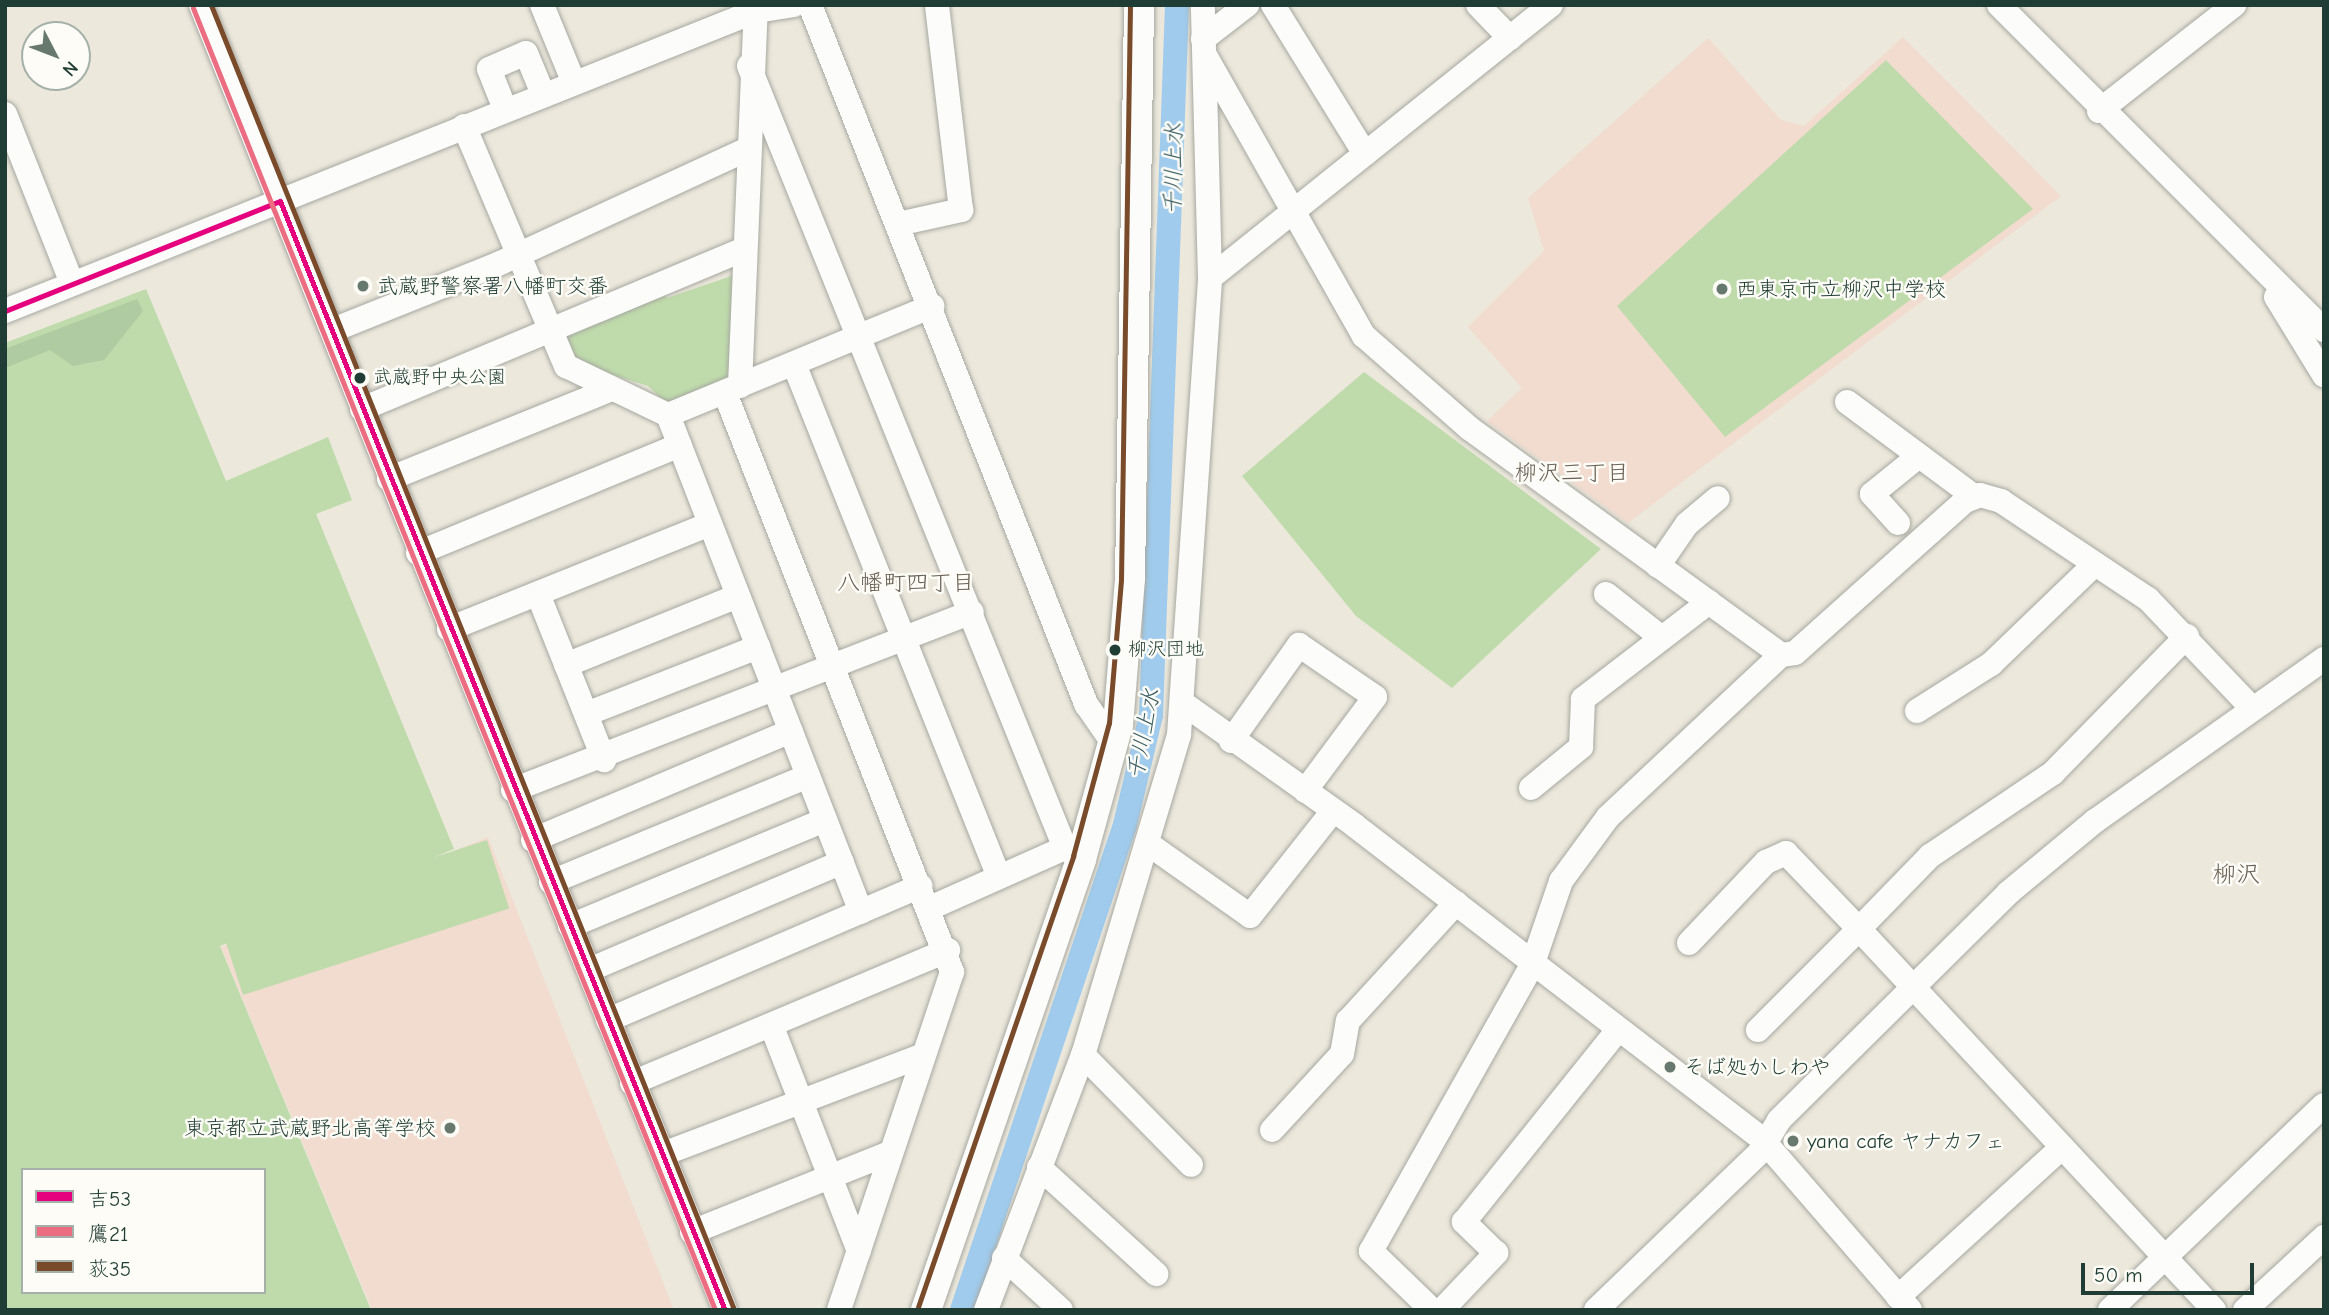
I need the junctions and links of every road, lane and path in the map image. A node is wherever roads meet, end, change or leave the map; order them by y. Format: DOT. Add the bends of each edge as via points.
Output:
graph roads {
  1 [pos="201,5"];
  2 [pos="542,5"];
  3 [pos="794,5"];
  4 [pos="810,5"];
  5 [pos="937,5"];
  6 [pos="1139,5"];
  7 [pos="1203,5"];
  8 [pos="1247,5"];
  9 [pos="1273,5"];
  10 [pos="1478,5"];
  11 [pos="1551,5"];
  12 [pos="1999,5"];
  13 [pos="2234,5"];
  14 [pos="756,8"];
  15 [pos="1510,38"];
  16 [pos="1203,46"];
  17 [pos="749,66"];
  18 [pos="574,83"];
  19 [pos="543,94"];
  20 [pos="505,110"];
  21 [pos="2099,111"];
  22 [pos="5,114"];
  23 [pos="464,126"];
  24 [pos="746,150"];
  25 [pos="1365,155"];
  26 [pos="280,201"];
  27 [pos="1292,213"];
  28 [pos="898,224"];
  29 [pos="743,250"];
  30 [pos="516,252"];
  31 [pos="2257,267"];
  32 [pos="1210,278"];
  33 [pos="72,283"];
  34 [pos="932,306"];
  35 [pos="5,311"];
  36 [pos="550,329"];
  37 [pos="333,330"];
  38 [pos="2324,330"];
  39 [pos="862,336"];
  40 [pos="794,364"];
  41 [pos="2324,375"];
  42 [pos="609,390"];
  43 [pos="733,390"];
  44 [pos="1847,402"];
  45 [pos="362,409"];
  46 [pos="668,415"];
  47 [pos="680,445"];
  48 [pos="1919,456"];
  49 [pos="389,479"];
  50 [pos="1975,497"];
  51 [pos="1718,498"];
  52 [pos="1898,523"];
  53 [pos="710,524"];
  54 [pos="418,553"];
  55 [pos="2095,564"];
  56 [pos="1658,566"];
  57 [pos="538,594"];
  58 [pos="1606,594"];
  59 [pos="738,596"];
  60 [pos="1709,602"];
  61 [pos="972,612"];
  62 [pos="449,629"];
  63 [pos="2187,636"];
  64 [pos="1662,638"];
  65 [pos="904,640"];
  66 [pos="758,648"];
  67 [pos="1782,655"];
  68 [pos="2324,659"];
  69 [pos="566,665"];
  70 [pos="834,668"];
  71 [pos="775,691"];
  72 [pos="1184,704"];
  73 [pos="2251,707"];
  74 [pos="1917,711"];
  75 [pos="586,714"];
  76 [pos="790,731"];
  77 [pos="1231,741"];
  78 [pos="1114,743"];
  79 [pos="604,760"];
  80 [pos="808,776"];
  81 [pos="1531,788"];
  82 [pos="513,790"];
  83 [pos="1305,790"];
  84 [pos="1333,811"];
  85 [pos="825,820"];
  86 [pos="533,840"];
  87 [pos="1147,843"];
  88 [pos="1073,853"];
  89 [pos="842,862"];
  90 [pos="999,877"];
  91 [pos="551,882"];
  92 [pos="925,897"];
  93 [pos="1455,903"];
  94 [pos="861,912"];
  95 [pos="570,926"];
  96 [pos="1859,929"];
  97 [pos="1689,943"];
  98 [pos="948,950"];
  99 [pos="1533,963"];
  100 [pos="589,970"];
  101 [pos="1915,988"];
  102 [pos="608,1020"];
  103 [pos="772,1027"];
  104 [pos="1618,1030"];
  105 [pos="1758,1030"];
  106 [pos="1083,1055"];
  107 [pos="921,1056"];
  108 [pos="632,1083"];
  109 [pos="802,1103"];
  110 [pos="2324,1105"];
  111 [pos="1272,1130"];
  112 [pos="1762,1139"];
  113 [pos="2062,1147"];
  114 [pos="890,1153"];
  115 [pos="663,1154"];
  116 [pos="1191,1165"];
  117 [pos="1039,1167"];
  118 [pos="831,1178"];
  119 [pos="692,1232"];
  120 [pos="2324,1237"];
  121 [pos="859,1251"];
  122 [pos="1004,1258"];
  123 [pos="2165,1258"];
  124 [pos="1156,1274"];
  125 [pos="1904,1304"];
  126 [pos="725,1310"];
  127 [pos="839,1310"];
  128 [pos="926,1310"];
  129 [pos="986,1310"];
  130 [pos="1061,1310"];
  131 [pos="1432,1310"];
  132 [pos="1442,1310"];
  133 [pos="1596,1310"];
  134 [pos="2110,1310"];
  135 [pos="2214,1310"];
  136 [pos="2245,1310"];
  1 -- 26 [label="street"];
  2 -- 18 [label="street"];
  3 -- 14 [label="street"];
  4 -- 28 [label="street"];
  5 -- 28 [label="street" via="961,210"];
  6 -- 78 [label="main road" via="1130,579"];
  7 -- 16 [label="street"];
  8 -- 16 [label="street"];
  9 -- 25 [label="street"];
  10 -- 15 [label="street"];
  11 -- 15 [label="street"];
  12 -- 21 [label="street"];
  13 -- 21 [label="street"];
  14 -- 17 [label="street"];
  14 -- 18 [label="street"];
  15 -- 25 [label="street"];
  16 -- 27 [label="street"];
  16 -- 32 [label="street"];
  17 -- 24 [label="street"];
  17 -- 39 [label="street"];
  18 -- 19 [label="street"];
  19 -- 20 [label="street"];
  19 -- 20 [label="street" via="526,53 489,69"];
  20 -- 23 [label="street"];
  21 -- 31 [label="street"];
  22 -- 33 [label="street"];
  23 -- 26 [label="street"];
  23 -- 30 [label="street"];
  24 -- 29 [label="street"];
  24 -- 30 [label="street"];
  25 -- 27 [label="street"];
  26 -- 33 [label="street"];
  26 -- 37 [label="street"];
  27 -- 32 [label="street"];
  27 -- 56 [label="street" via="1364,336 1399,371"];
  28 -- 34 [label="street"];
  29 -- 36 [label="street"];
  29 -- 43 [label="street"];
  30 -- 36 [label="street"];
  30 -- 37 [label="street"];
  31 -- 38 [label="street"];
  31 -- 41 [label="street"];
  32 -- 72 [label="street" via="1191,510"];
  33 -- 35 [label="street"];
  34 -- 39 [label="street"];
  34 -- 78 [label="street" via="1086,704"];
  36 -- 42 [label="street" via="566,366"];
  36 -- 45 [label="street"];
  37 -- 45 [label="street"];
  39 -- 40 [label="street"];
  39 -- 61 [label="street"];
  40 -- 43 [label="street"];
  40 -- 65 [label="street"];
  42 -- 46 [label="street"];
  42 -- 49 [label="street"];
  43 -- 46 [label="street"];
  43 -- 70 [label="street"];
  44 -- 48 [label="street"];
  45 -- 49 [label="street"];
  46 -- 47 [label="street"];
  47 -- 53 [label="street"];
  47 -- 54 [label="street"];
  48 -- 50 [label="street"];
  48 -- 52 [label="street" via="1872,494"];
  49 -- 54 [label="street"];
  50 -- 55 [label="street" via="2001,501"];
  50 -- 67 [label="street" via="1795,653"];
  51 -- 56 [label="street" via="1687,524"];
  53 -- 57 [label="street"];
  53 -- 59 [label="street"];
  54 -- 62 [label="street"];
  55 -- 63 [label="street"];
  55 -- 74 [label="street" via="1991,664"];
  56 -- 60 [label="street"];
  57 -- 62 [label="street"];
  57 -- 69 [label="street"];
  58 -- 64 [label="street"];
  59 -- 66 [label="street"];
  59 -- 69 [label="street"];
  60 -- 64 [label="street"];
  60 -- 67 [label="street"];
  61 -- 65 [label="street"];
  61 -- 88 [label="street"];
  62 -- 82 [label="street"];
  63 -- 73 [label="street"];
  63 -- 96 [label="street" via="2053,773 1930,856"];
  64 -- 81 [label="street" via="1583,699 1581,747"];
  65 -- 70 [label="street"];
  65 -- 90 [label="street"];
  66 -- 71 [label="street"];
  66 -- 75 [label="street"];
  67 -- 99 [label="street" via="1608,817 1562,881"];
  68 -- 73 [label="street"];
  69 -- 75 [label="street"];
  70 -- 71 [label="street"];
  70 -- 92 [label="street"];
  71 -- 76 [label="street"];
  71 -- 79 [label="street"];
  72 -- 77 [label="street"];
  72 -- 87 [label="street"];
  73 -- 101 [label="street" via="2047,859"];
  75 -- 79 [label="street"];
  76 -- 80 [label="street"];
  76 -- 86 [label="street"];
  77 -- 83 [label="street"];
  77 -- 83 [label="street" via="1299,645 1375,697"];
  78 -- 88 [label="main road"];
  79 -- 82 [label="street"];
  80 -- 85 [label="street"];
  80 -- 91 [label="street"];
  82 -- 86 [label="street"];
  83 -- 84 [label="street"];
  84 -- 87 [label="street" via="1250,916"];
  84 -- 93 [label="street"];
  85 -- 89 [label="street"];
  85 -- 95 [label="street"];
  86 -- 91 [label="street"];
  87 -- 106 [label="street"];
  88 -- 90 [label="street"];
  88 -- 128 [label="main road"];
  89 -- 94 [label="street"];
  89 -- 100 [label="street"];
  90 -- 92 [label="street"];
  91 -- 95 [label="street"];
  92 -- 94 [label="street"];
  92 -- 98 [label="street"];
  93 -- 99 [label="street"];
  93 -- 111 [label="street" via="1348,1021 1342,1054"];
  94 -- 102 [label="street"];
  95 -- 100 [label="street"];
  96 -- 97 [label="street" via="1786,853 1766,862"];
  96 -- 101 [label="street"];
  96 -- 105 [label="street"];
  98 -- 103 [label="street"];
  98 -- 107 [label="street" via="952,972"];
  99 -- 104 [label="street"];
  99 -- 131 [label="street" via="1371,1251"];
  100 -- 102 [label="street"];
  101 -- 112 [label="street"];
  101 -- 113 [label="street"];
  102 -- 108 [label="street"];
  103 -- 108 [label="street"];
  103 -- 109 [label="street"];
  104 -- 112 [label="street"];
  104 -- 132 [label="street" via="1464,1222 1496,1253"];
  106 -- 116 [label="street"];
  106 -- 117 [label="street"];
  107 -- 109 [label="street"];
  107 -- 114 [label="street"];
  108 -- 115 [label="street"];
  109 -- 115 [label="street"];
  109 -- 118 [label="street"];
  110 -- 123 [label="street"];
  112 -- 125 [label="street"];
  112 -- 133 [label="street" via="1760,1152"];
  113 -- 123 [label="street"];
  113 -- 125 [label="street"];
  114 -- 118 [label="street"];
  114 -- 121 [label="street"];
  115 -- 119 [label="street"];
  117 -- 122 [label="street"];
  117 -- 124 [label="street"];
  118 -- 119 [label="street"];
  118 -- 121 [label="street"];
  119 -- 126 [label="street"];
  120 -- 136 [label="street"];
  121 -- 127 [label="street"];
  122 -- 129 [label="street"];
  122 -- 130 [label="street"];
  123 -- 134 [label="street"];
  123 -- 135 [label="street"];
}
